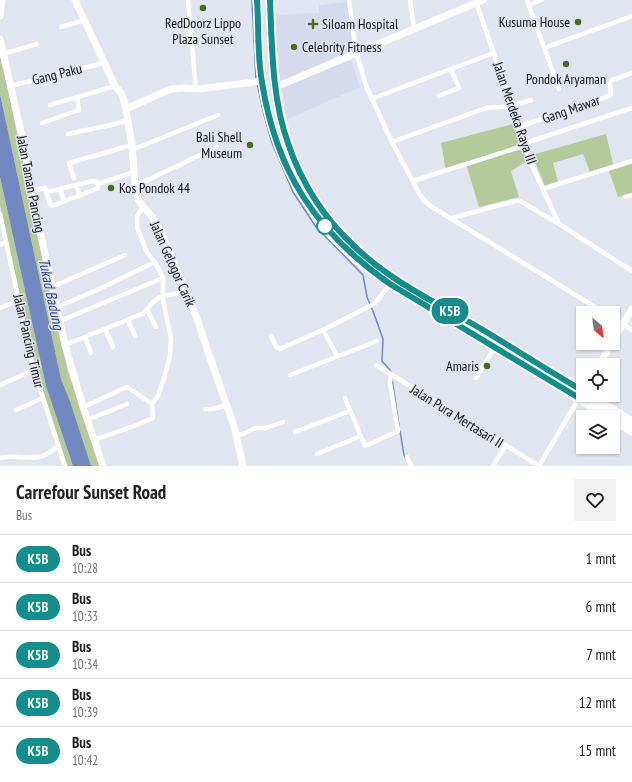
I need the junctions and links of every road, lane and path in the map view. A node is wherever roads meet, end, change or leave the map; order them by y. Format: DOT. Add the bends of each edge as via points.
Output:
graph roads {
  1 [pos="2,0"];
  2 [pos="75,0"];
  3 [pos="188,0"];
  4 [pos="257,0"];
  5 [pos="270,0"];
  6 [pos="349,0"];
  7 [pos="410,0"];
  8 [pos="542,0"];
  9 [pos="478,1"];
  10 [pos="528,2"];
  11 [pos="0,16"];
  12 [pos="632,16"];
  13 [pos="84,20"];
  14 [pos="61,28"];
  15 [pos="414,28"];
  16 [pos="0,39"];
  17 [pos="37,44"];
  18 [pos="544,48"];
  19 [pos="356,52"];
  20 [pos="494,53"];
  21 [pos="3,54"];
  22 [pos="104,63"];
  23 [pos="451,69"];
  24 [pos="632,73"];
  25 [pos="262,81"];
  26 [pos="10,86"];
  27 [pos="115,86"];
  28 [pos="276,87"];
  29 [pos="196,89"];
  30 [pos="559,90"];
  31 [pos="439,96"];
  32 [pos="77,97"];
  33 [pos="372,99"];
  34 [pos="531,100"];
  35 [pos="50,105"];
  36 [pos="512,106"];
  37 [pos="632,108"];
  38 [pos="126,109"];
  39 [pos="218,115"];
  40 [pos="128,120"];
  41 [pos="42,123"];
  42 [pos="518,127"];
  43 [pos="68,134"];
  44 [pos="392,142"];
  45 [pos="523,145"];
  46 [pos="217,147"];
  47 [pos="132,148"];
  48 [pos="632,160"];
  49 [pos="134,172"];
  50 [pos="74,178"];
  51 [pos="413,181"];
  52 [pos="98,184"];
  53 [pos="76,185"];
  54 [pos="135,186"];
  55 [pos="60,189"];
  56 [pos="544,189"];
  57 [pos="34,190"];
  58 [pos="47,192"];
  59 [pos="632,195"];
  60 [pos="80,196"];
  61 [pos="625,197"];
  62 [pos="64,201"];
  63 [pos="143,206"];
  64 [pos="0,214"];
  65 [pos="452,218"];
  66 [pos="560,224"];
  67 [pos="6,242"];
  68 [pos="0,245"];
  69 [pos="124,255"];
  70 [pos="155,262"];
  71 [pos="632,271"];
  72 [pos="163,278"];
  73 [pos="390,284"];
  74 [pos="52,287"];
  75 [pos="186,292"];
  76 [pos="163,297"];
  77 [pos="19,300"];
  78 [pos="594,306"];
  79 [pos="57,307"];
  80 [pos="0,308"];
  81 [pos="632,309"];
  82 [pos="147,310"];
  83 [pos="128,320"];
  84 [pos="60,321"];
  85 [pos="620,322"];
  86 [pos="623,324"];
  87 [pos="156,327"];
  88 [pos="105,328"];
  89 [pos="620,329"];
  90 [pos="323,330"];
  91 [pos="632,330"];
  92 [pos="135,336"];
  93 [pos="271,336"];
  94 [pos="85,337"];
  95 [pos="377,341"];
  96 [pos="65,345"];
  97 [pos="113,347"];
  98 [pos="495,347"];
  99 [pos="91,353"];
  100 [pos="337,356"];
  101 [pos="376,365"];
  102 [pos="34,370"];
  103 [pos="290,375"];
  104 [pos="391,375"];
  105 [pos="476,378"];
  106 [pos="0,385"];
  107 [pos="576,392"];
  108 [pos="576,392"];
  109 [pos="43,398"];
  110 [pos="345,398"];
  111 [pos="577,402"];
  112 [pos="590,402"];
  113 [pos="600,402"];
  114 [pos="127,404"];
  115 [pos="152,404"];
  116 [pos="227,405"];
  117 [pos="83,407"];
  118 [pos="205,409"];
  119 [pos="16,410"];
  120 [pos="350,410"];
  121 [pos="600,410"];
  122 [pos="87,420"];
  123 [pos="283,422"];
  124 [pos="632,422"];
  125 [pos="620,423"];
  126 [pos="632,431"];
  127 [pos="295,432"];
  128 [pos="236,435"];
  129 [pos="361,436"];
  130 [pos="94,440"];
  131 [pos="506,445"];
  132 [pos="58,446"];
  133 [pos="317,454"];
  134 [pos="407,457"];
  135 [pos="0,458"];
  136 [pos="65,466"];
  137 [pos="103,466"];
  138 [pos="243,466"];
  139 [pos="411,466"];
  140 [pos="493,466"];
  141 [pos="539,466"];
  1 -- 11 [label="street"];
  2 -- 13 [label="street, Jalan Gelogor Carik"];
  3 -- 29 [label="street"];
  4 -- 25 [label="highway"];
  5 -- 28 [label="highway"];
  6 -- 19 [label="street"];
  7 -- 15 [label="street"];
  8 -- 10 [label="street"];
  9 -- 15 [label="street"];
  9 -- 20 [label="street, Jalan Merdeka Raya III"];
  10 -- 18 [label="street"];
  12 -- 18 [label="street"];
  13 -- 14 [label="street"];
  13 -- 22 [label="street, Jalan Gelogor Carik"];
  15 -- 19 [label="street"];
  16 -- 21 [label="street, Jalan Taman Pancing"];
  17 -- 21 [label="street"];
  18 -- 30 [label="street"];
  19 -- 28 [label="street"];
  19 -- 33 [label="street"];
  20 -- 23 [label="street"];
  20 -- 36 [label="street, Jalan Merdeka Raya III"];
  21 -- 26 [label="street, Jalan Taman Pancing"];
  22 -- 26 [label="street, Gang Paku"];
  22 -- 27 [label="street, Jalan Gelogor Carik"];
  23 -- 31 [label="street" via="459,88"];
  23 -- 33 [label="street"];
  24 -- 42 [label="street, Gang Mawar" via="612,80 609,96"];
  25 -- 29 [label="street"];
  25 -- 73 [label="highway" via="274,135 300,191 339,242"];
  26 -- 74 [label="street, Jalan Taman Pancing"];
  27 -- 32 [label="street"];
  27 -- 38 [label="street, Jalan Gelogor Carik" via="122,93"];
  28 -- 107 [label="highway" via="287,142 297,168 324,212 354,246 401,282 484,330"];
  29 -- 38 [label="street" via="171,88"];
  32 -- 35 [label="street"];
  32 -- 41 [label="street" via="79,110"];
  33 -- 44 [label="street"];
  34 -- 36 [label="street"];
  36 -- 42 [label="street, Jalan Merdeka Raya III"];
  36 -- 44 [label="street" via="486,108"];
  37 -- 45 [label="street"];
  38 -- 40 [label="street, Jalan Gelogor Carik"];
  39 -- 47 [label="street"];
  40 -- 43 [label="street"];
  40 -- 47 [label="street, Jalan Gelogor Carik"];
  42 -- 45 [label="street, Jalan Merdeka Raya III"];
  44 -- 51 [label="street"];
  45 -- 51 [label="street"];
  45 -- 56 [label="street, Jalan Merdeka Raya III"];
  46 -- 54 [label="street"];
  47 -- 49 [label="street, Jalan Gelogor Carik"];
  47 -- 50 [label="street" via="69,163"];
  48 -- 56 [label="street"];
  49 -- 52 [label="street"];
  49 -- 54 [label="street, Jalan Gelogor Carik"];
  51 -- 65 [label="street" via="426,202"];
  52 -- 53 [label="street" via="95,180"];
  52 -- 60 [label="street" via="98,189"];
  53 -- 55 [label="street"];
  53 -- 60 [label="street"];
  54 -- 63 [label="street, Jalan Gelogor Carik" via="138,199"];
  55 -- 58 [label="street"];
  55 -- 62 [label="street"];
  56 -- 66 [label="street, Jalan Merdeka Raya III"];
  57 -- 58 [label="street" via="44,188"];
  58 -- 62 [label="street" via="51,205"];
  59 -- 61 [label="street"];
  60 -- 62 [label="street"];
  63 -- 70 [label="street" via="138,216 137,227 147,254"];
  63 -- 75 [label="street, Jalan Gelogor Carik" via="159,228"];
  64 -- 67 [label="street, Jalan Pancing Timur"];
  65 -- 66 [label="street" via="517,200"];
  65 -- 78 [label="street"];
  66 -- 71 [label="street"];
  67 -- 68 [label="street"];
  67 -- 77 [label="street, Jalan Pancing Timur"];
  69 -- 74 [label="street"];
  70 -- 72 [label="street"];
  70 -- 79 [label="street"];
  72 -- 76 [label="street"];
  72 -- 84 [label="street"];
  73 -- 90 [label="street" via="375,303"];
  73 -- 98 [label="highway"];
  74 -- 79 [label="street, Jalan Taman Pancing"];
  75 -- 76 [label="street"];
  75 -- 116 [label="street, Jalan Gelogor Carik"];
  76 -- 82 [label="street" via="153,302"];
  76 -- 115 [label="street" via="171,338 170,355 162,387"];
  77 -- 80 [label="street"];
  77 -- 102 [label="street, Jalan Pancing Timur"];
  79 -- 84 [label="street, Jalan Taman Pancing"];
  81 -- 86 [label="street"];
  82 -- 83 [label="street"];
  82 -- 87 [label="street"];
  83 -- 88 [label="street"];
  83 -- 92 [label="street"];
  84 -- 96 [label="street, Jalan Taman Pancing"];
  85 -- 86 [label="street"];
  86 -- 89 [label="street"];
  86 -- 91 [label="street"];
  88 -- 94 [label="street"];
  88 -- 97 [label="street"];
  90 -- 93 [label="street" via="280,349 276,347"];
  90 -- 100 [label="street"];
  94 -- 96 [label="street"];
  94 -- 99 [label="street"];
  95 -- 100 [label="street"];
  96 -- 117 [label="street, Jalan Taman Pancing"];
  98 -- 105 [label="street"];
  98 -- 108 [label="highway"];
  100 -- 103 [label="street"];
  101 -- 104 [label="street, Jalan Pura Mertasari II"];
  102 -- 106 [label="street"];
  102 -- 109 [label="street, Jalan Pancing Timur"];
  104 -- 129 [label="street" via="398,431 365,446"];
  104 -- 131 [label="street, Jalan Pura Mertasari II"];
  109 -- 119 [label="street"];
  109 -- 132 [label="street, Jalan Pancing Timur"];
  110 -- 120 [label="street"];
  111 -- 141 [label="street"];
  112 -- 121 [label="highway"];
  113 -- 124 [label="highway"];
  114 -- 122 [label="street"];
  115 -- 117 [label="street" via="127,387"];
  115 -- 130 [label="street" via="153,418"];
  116 -- 118 [label="street"];
  116 -- 128 [label="street, Jalan Gelogor Carik"];
  117 -- 122 [label="street, Jalan Taman Pancing"];
  120 -- 127 [label="street"];
  120 -- 129 [label="street"];
  122 -- 130 [label="street, Jalan Taman Pancing"];
  123 -- 128 [label="street"];
  125 -- 126 [label="highway"];
  128 -- 138 [label="street, Jalan Gelogor Carik"];
  129 -- 133 [label="street"];
  130 -- 137 [label="street, Jalan Taman Pancing"];
  131 -- 140 [label="street"];
  131 -- 141 [label="street, Jalan Pura Mertasari II"];
  132 -- 135 [label="street" via="46,455 34,459 16,456"];
  132 -- 136 [label="street, Jalan Pancing Timur"];
  134 -- 139 [label="street"];
}
